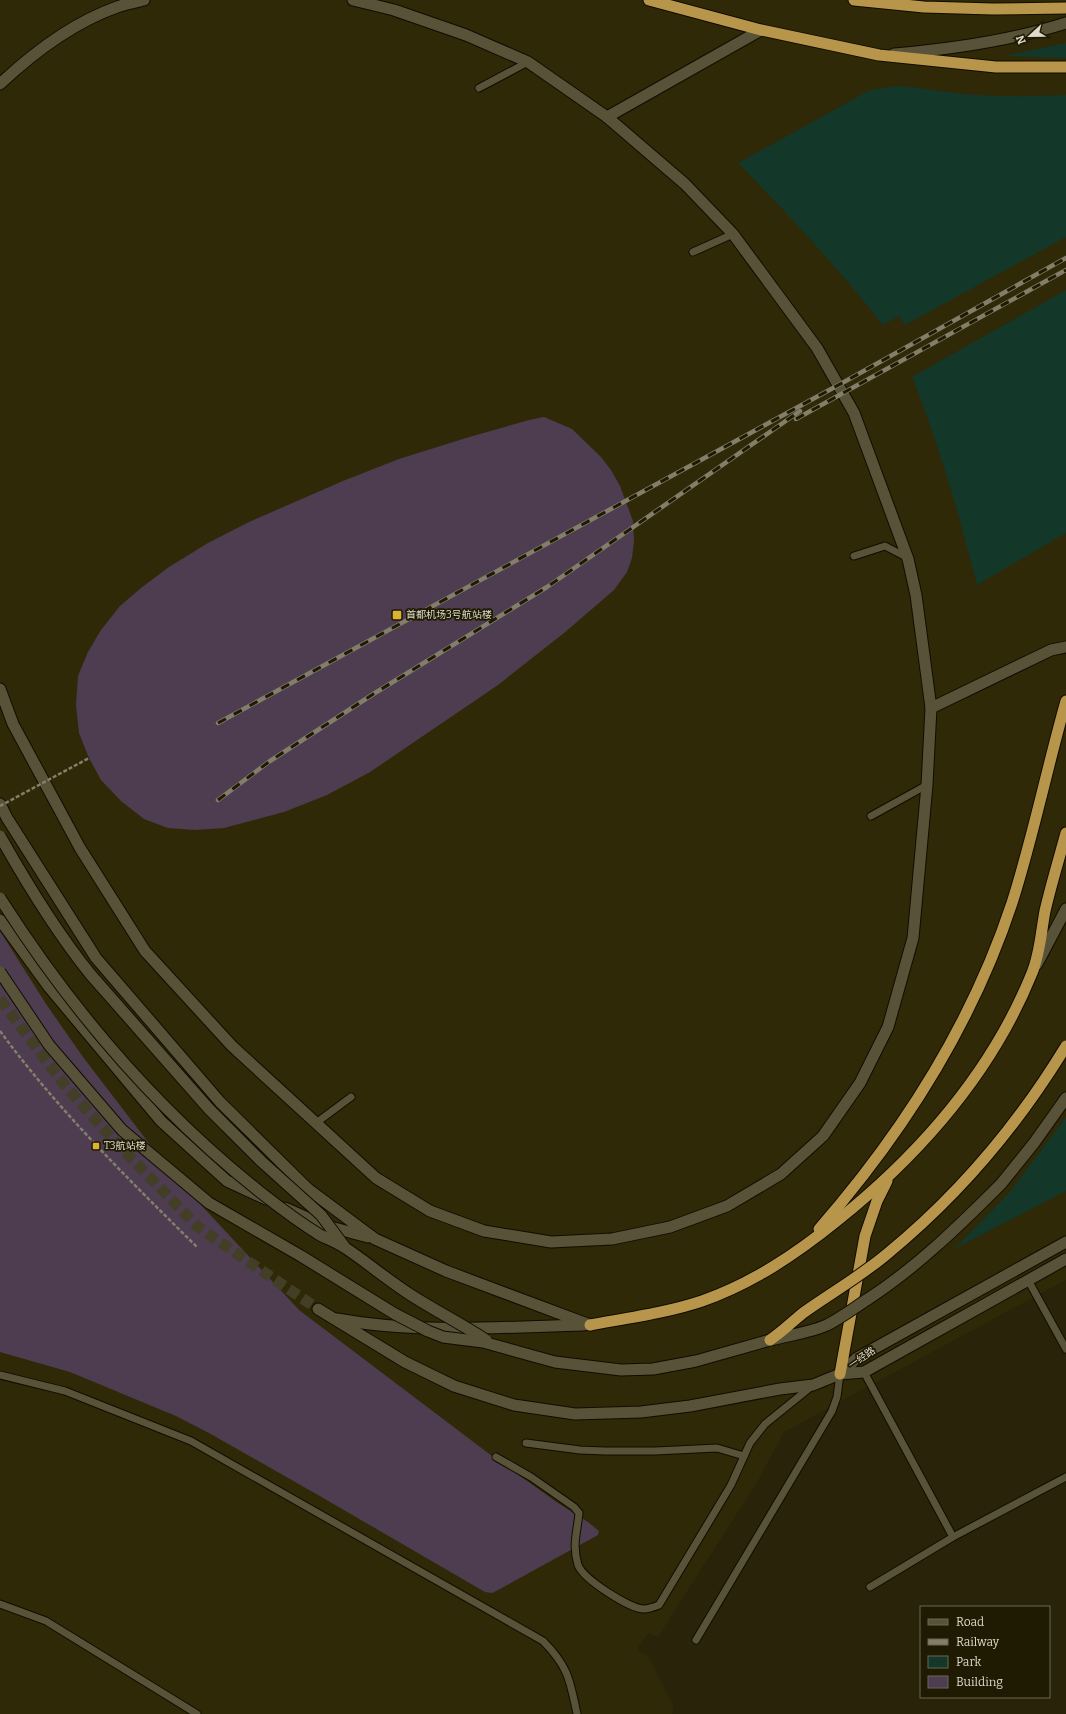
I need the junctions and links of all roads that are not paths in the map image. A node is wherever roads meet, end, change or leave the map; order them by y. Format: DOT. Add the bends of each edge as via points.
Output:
graph roads {
  1 [pos="144,0"];
  2 [pos="353,0"];
  3 [pos="649,0"];
  4 [pos="854,0"];
  5 [pos="1066,8"];
  6 [pos="1066,23"];
  7 [pos="761,30"];
  8 [pos="879,55"];
  9 [pos="528,62"];
  10 [pos="1066,67"];
  11 [pos="0,84"];
  12 [pos="479,88"];
  13 [pos="607,117"];
  14 [pos="733,234"];
  15 [pos="692,252"];
  16 [pos="854,556"];
  17 [pos="908,559"];
  18 [pos="1066,647"];
  19 [pos="0,689"];
  20 [pos="1066,701"];
  21 [pos="930,708"];
  22 [pos="927,785"];
  23 [pos="0,805"];
  24 [pos="871,816"];
  25 [pos="1066,833"];
  26 [pos="0,836"];
  27 [pos="0,898"];
  28 [pos="1066,909"];
  29 [pos="0,920"];
  30 [pos="0,972"];
  31 [pos="1033,972"];
  32 [pos="1066,1046"];
  33 [pos="351,1097"];
  34 [pos="1066,1098"];
  35 [pos="316,1123"];
  36 [pos="894,1170"];
  37 [pos="375,1239"];
  38 [pos="1066,1242"];
  39 [pos="349,1250"];
  40 [pos="795,1254"];
  41 [pos="1066,1259"];
  42 [pos="1028,1280"];
  43 [pos="590,1325"];
  44 [pos="770,1340"];
  45 [pos="492,1344"];
  46 [pos="1066,1349"];
  47 [pos="864,1372"];
  48 [pos="840,1374"];
  49 [pos="0,1375"];
  50 [pos="813,1385"];
  51 [pos="526,1443"];
  52 [pos="744,1456"];
  53 [pos="496,1457"];
  54 [pos="1066,1478"];
  55 [pos="953,1538"];
  56 [pos="870,1587"];
  57 [pos="0,1604"];
  58 [pos="696,1640"];
  59 [pos="197,1714"];
  60 [pos="577,1714"];
  1 -- 11 [label="street" via="117,7 68,30 26,60"];
  2 -- 9 [label="street" via="394,10 466,35"];
  3 -- 7 [label="highway"];
  4 -- 5 [label="highway" via="924,7"];
  6 -- 8 [label="street" via="1007,39 962,47"];
  7 -- 8 [label="highway"];
  7 -- 13 [label="street"];
  8 -- 10 [label="highway" via="996,67"];
  9 -- 12 [label="lane"];
  9 -- 13 [label="street"];
  13 -- 14 [label="street" via="685,184"];
  14 -- 15 [label="lane"];
  14 -- 17 [label="street" via="817,348 854,413"];
  16 -- 17 [label="lane" via="885,546"];
  17 -- 21 [label="street" via="916,595"];
  18 -- 21 [label="street" via="1052,650"];
  19 -- 35 [label="street" via="13,724 80,848 145,951 232,1046"];
  20 -- 40 [label="highway" via="1030,844 1011,905 965,1016 922,1092 901,1123 850,1193"];
  21 -- 22 [label="street"];
  22 -- 24 [label="lane"];
  22 -- 35 [label="street" via="913,938 888,1027 860,1084 823,1136 781,1174 727,1206 670,1227 612,1240 551,1242 484,1232 430,1211 376,1178"];
  23 -- 37 [label="street" via="104,968 220,1102 308,1189"];
  25 -- 31 [label="highway" via="1050,891"];
  26 -- 39 [label="street, bridge" via="53,923 95,980 209,1110 321,1215"];
  27 -- 39 [label="street, bridge" via="58,981 157,1098 212,1151 261,1193 314,1231"];
  28 -- 31 [label="street"];
  29 -- 37 [label="street" via="48,987 161,1121 227,1181 323,1225"];
  30 -- 45 [label="street, bridge" via="49,1045 122,1130 209,1203 412,1323 443,1337"];
  31 -- 36 [label="highway" via="1004,1029 976,1075 922,1144"];
  32 -- 44 [label="highway, bridge" via="1025,1110 978,1168 937,1211 886,1255 802,1314"];
  33 -- 35 [label="lane"];
  34 -- 44 [label="street, bridge" via="1001,1184 935,1247 884,1289 841,1318 810,1331"];
  36 -- 40 [label="highway" via="859,1204"];
  36 -- 48 [label="highway" via="877,1201 865,1236"];
  37 -- 43 [label="street" via="446,1271"];
  38 -- 48 [label="street, 一经路" via="857,1358"];
  39 -- 45 [label="street, bridge" via="414,1298"];
  40 -- 43 [label="highway" via="762,1275 702,1301 664,1312"];
  41 -- 42 [label="street, 一经路"];
  42 -- 46 [label="lane"];
  42 -- 47 [label="street, 一经路"];
  43 -- 50 [label="street" via="412,1328 337,1319 318,1309 405,1362 454,1386 514,1405 575,1414 641,1412"];
  44 -- 45 [label="street, bridge" via="696,1362 653,1369 621,1370 555,1362"];
  47 -- 48 [label="street, 一经路"];
  47 -- 55 [label="lane"];
  48 -- 50 [label="street"];
  48 -- 58 [label="lane" via="837,1397 832,1410"];
  49 -- 60 [label="lane" via="65,1391 191,1441 543,1641 566,1670"];
  50 -- 52 [label="lane" via="765,1424 750,1443"];
  51 -- 52 [label="lane" via="605,1451 717,1448"];
  52 -- 53 [label="lane" via="731,1485 659,1605 643,1609 602,1589 584,1575 578,1564 574,1541 579,1514 574,1507 531,1477"];
  54 -- 55 [label="lane"];
  55 -- 56 [label="lane"];
  57 -- 59 [label="lane" via="46,1621"];
}
